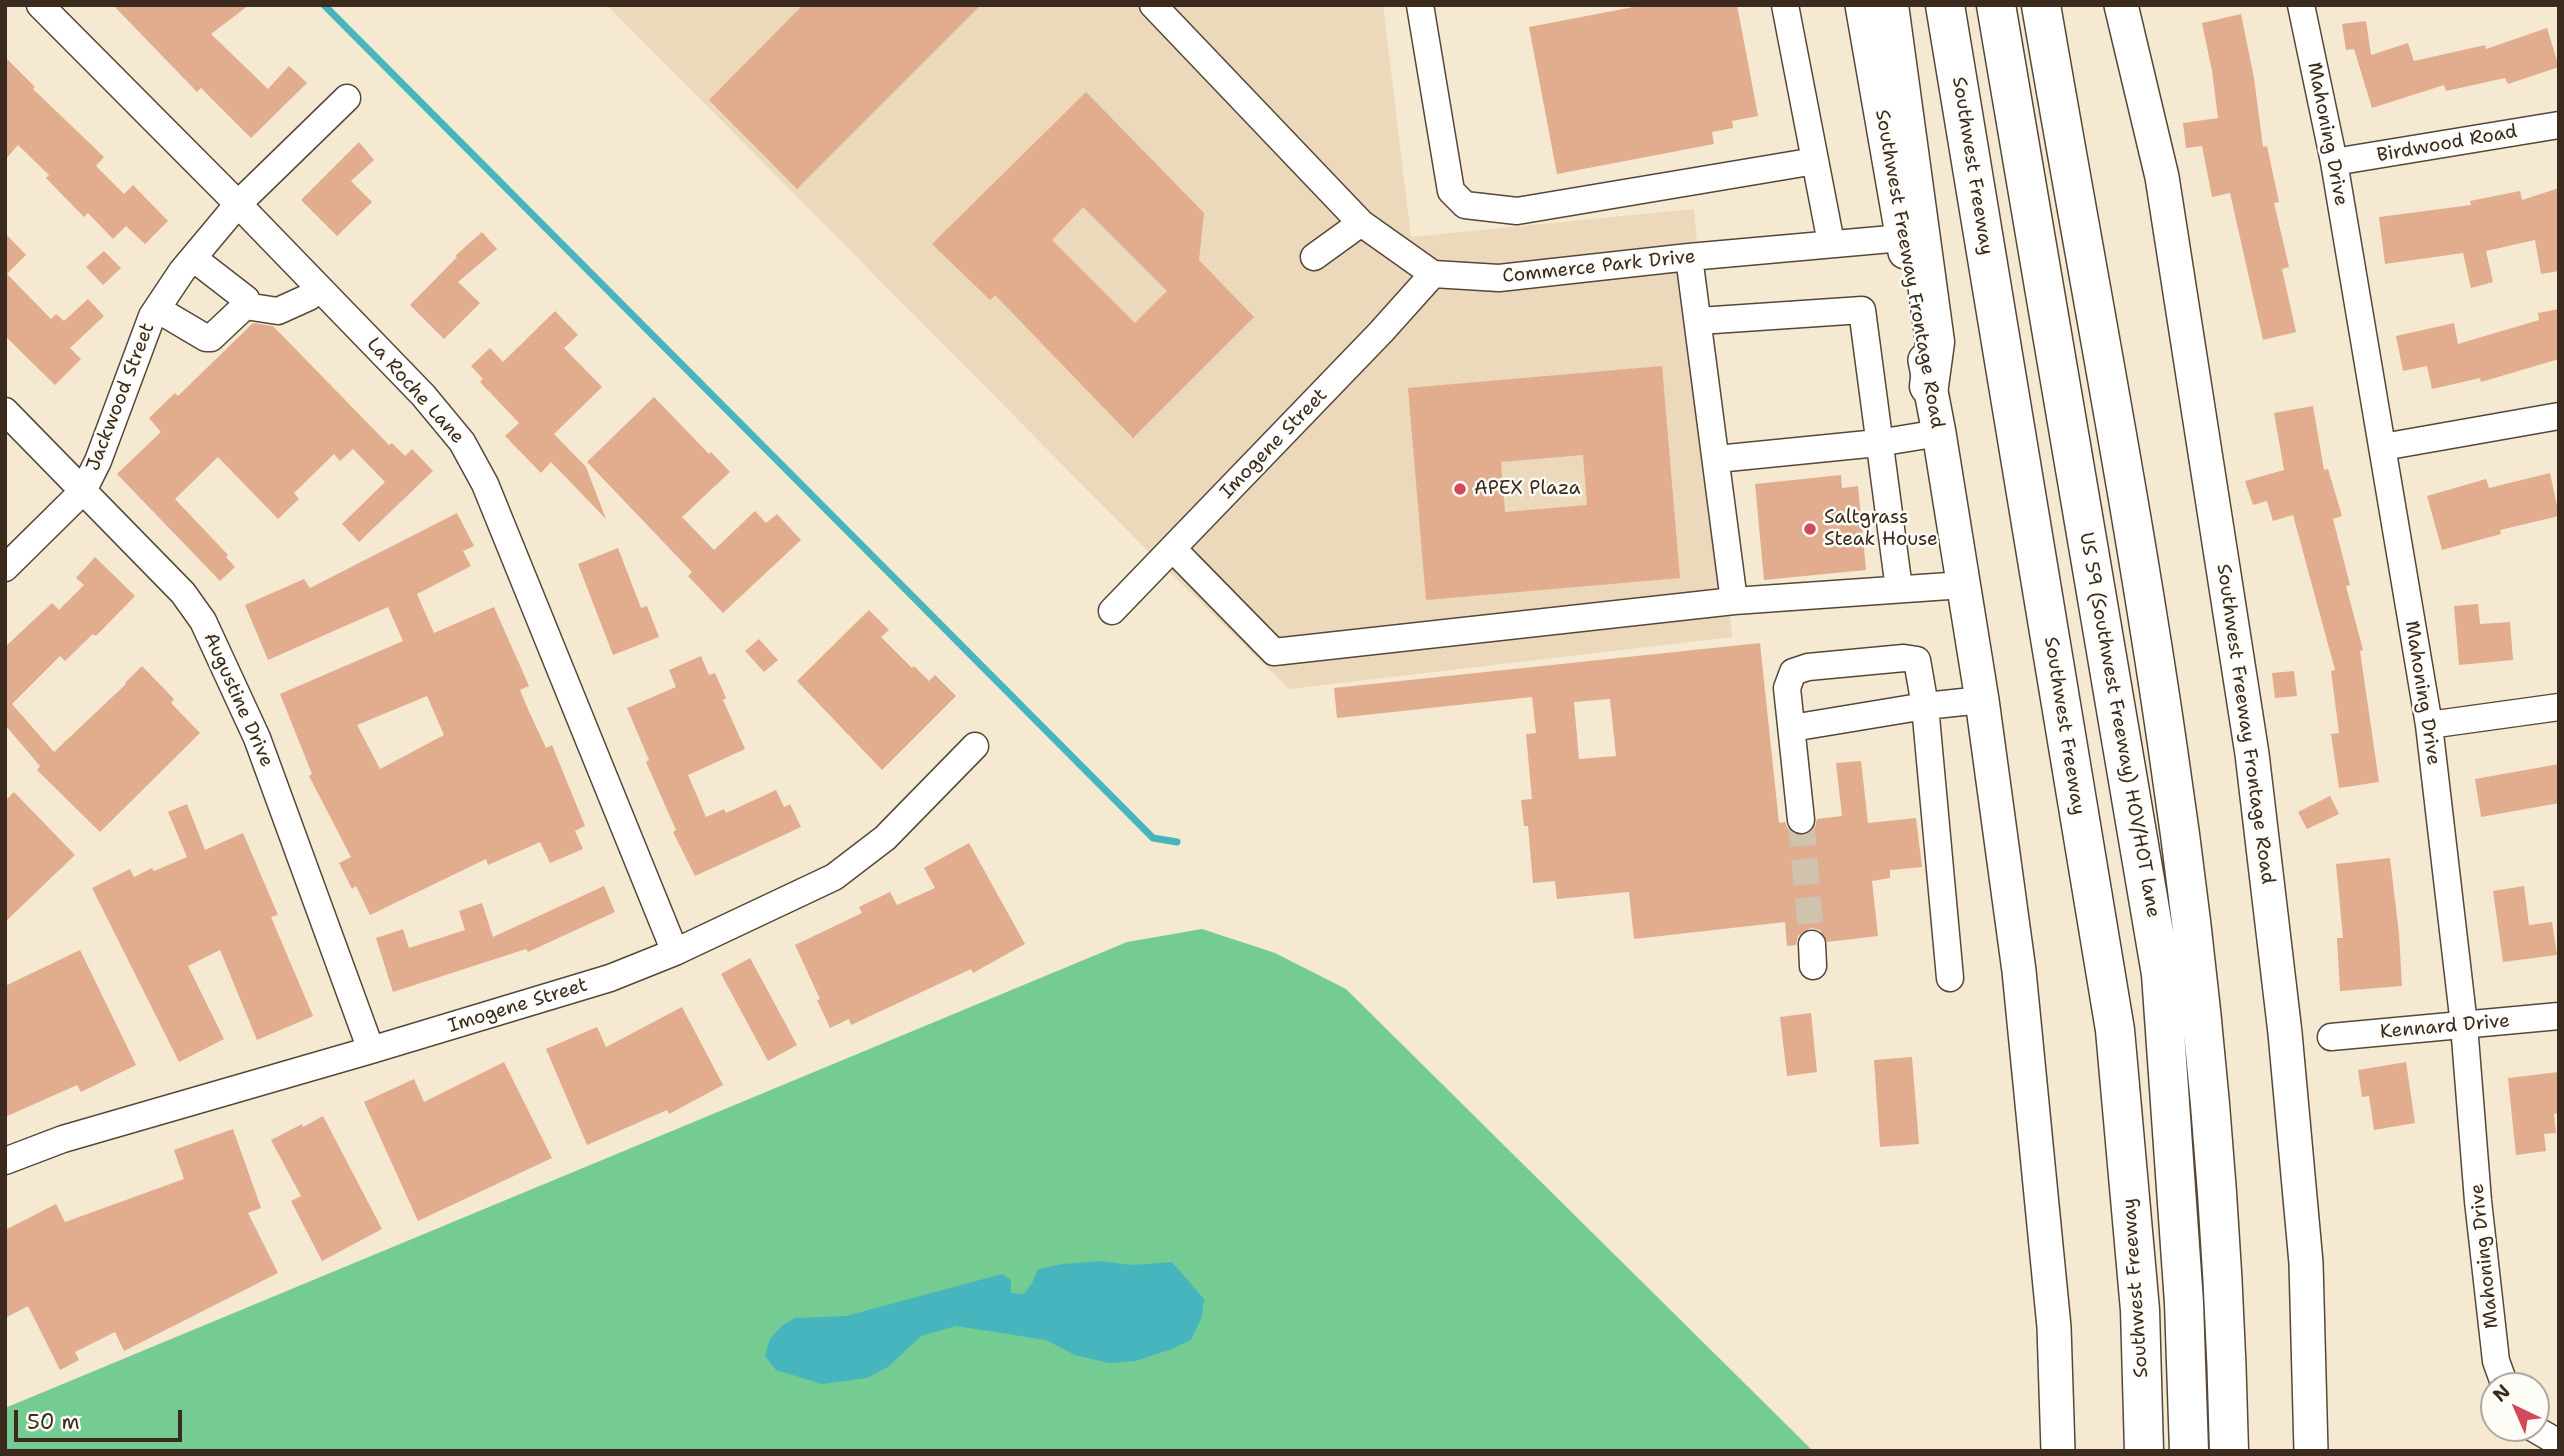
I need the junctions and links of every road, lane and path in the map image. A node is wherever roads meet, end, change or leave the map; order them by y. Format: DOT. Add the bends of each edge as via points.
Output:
graph roads {
  1 [pos="40,5"];
  2 [pos="1153,5"];
  3 [pos="1420,5"];
  4 [pos="1786,5"];
  5 [pos="1862,5"];
  6 [pos="1889,5"];
  7 [pos="1945,5"];
  8 [pos="1996,5"];
  9 [pos="2041,5"];
  10 [pos="2121,5"];
  11 [pos="2301,5"];
  12 [pos="347,98"];
  13 [pos="2559,125"];
  14 [pos="1815,161"];
  15 [pos="2334,162"];
  16 [pos="238,204"];
  17 [pos="1361,223"];
  18 [pos="1902,238"];
  19 [pos="1831,243"];
  20 [pos="1314,257"];
  21 [pos="1689,257"];
  22 [pos="193,258"];
  23 [pos="1433,274"];
  24 [pos="318,287"];
  25 [pos="245,306"];
  26 [pos="157,309"];
  27 [pos="1699,321"];
  28 [pos="1929,386"];
  29 [pos="5,411"];
  30 [pos="2559,416"];
  31 [pos="1939,433"];
  32 [pos="1878,443"];
  33 [pos="2383,447"];
  34 [pos="1717,459"];
  35 [pos="83,491"];
  36 [pos="1173,549"];
  37 [pos="5,568"];
  38 [pos="1963,585"];
  39 [pos="1899,589"];
  40 [pos="1734,601"];
  41 [pos="1112,611"];
  42 [pos="1924,697"];
  43 [pos="1982,700"];
  44 [pos="2559,707"];
  45 [pos="2429,726"];
  46 [pos="1792,729"];
  47 [pos="975,746"];
  48 [pos="1801,820"];
  49 [pos="675,952"];
  50 [pos="1950,978"];
  51 [pos="2559,1016"];
  52 [pos="2464,1026"];
  53 [pos="2332,1037"];
  54 [pos="371,1050"];
  55 [pos="5,1161"];
  56 [pos="2500,1372"];
  57 [pos="2058,1451"];
  58 [pos="2144,1451"];
  59 [pos="2189,1451"];
  60 [pos="2229,1451"];
  61 [pos="2311,1451"];
  1 -- 16 [label="street, La Roche Lane"];
  2 -- 17 [label="street"];
  3 -- 14 [label="street" via="1451,191 1465,205 1517,211"];
  4 -- 14 [label="street"];
  5 -- 18 [label="main road, Southwest Freeway Frontage Road"];
  6 -- 28 [label="highway" via="1935,342"];
  7 -- 58 [label="highway, Southwest Freeway" via="2115,1030 2140,1310"];
  8 -- 59 [label="highway, US 59 (Southwest Freeway) HOV/HOT lane" via="2161,974 2184,1303"];
  9 -- 60 [label="highway" via="2154,662 2189,905 2219,1217"];
  10 -- 61 [label="main road, Southwest Freeway Frontage Road" via="2162,177 2252,754 2306,1263"];
  11 -- 15 [label="street, Mahoning Drive"];
  12 -- 16 [label="street, Jackwood Street"];
  13 -- 15 [label="street, Birdwood Road"];
  14 -- 19 [label="street"];
  15 -- 33 [label="street, Mahoning Drive"];
  16 -- 22 [label="street, Jackwood Street"];
  16 -- 24 [label="street, La Roche Lane"];
  17 -- 20 [label="street"];
  17 -- 23 [label="street"];
  18 -- 19 [label="street, Commerce Park Drive"];
  18 -- 28 [label="main road, Southwest Freeway Frontage Road"];
  19 -- 21 [label="street, Commerce Park Drive"];
  21 -- 23 [label="street, Commerce Park Drive" via="1499,278"];
  21 -- 27 [label="street"];
  22 -- 25 [label="street" via="246,299"];
  22 -- 26 [label="street, Jackwood Street"];
  23 -- 36 [label="street, Imogene Street"];
  24 -- 25 [label="street" via="309,297 278,311"];
  24 -- 49 [label="street, La Roche Lane" via="423,395 462,442 485,484"];
  25 -- 26 [label="street" via="212,338"];
  26 -- 35 [label="street, Jackwood Street" via="99,461"];
  27 -- 32 [label="street" via="1862,310"];
  27 -- 34 [label="street"];
  28 -- 31 [label="main road, Southwest Freeway Frontage Road"];
  29 -- 35 [label="street, Augustine Drive"];
  30 -- 33 [label="street"];
  31 -- 32 [label="street"];
  31 -- 38 [label="main road, Southwest Freeway Frontage Road"];
  32 -- 34 [label="street"];
  32 -- 39 [label="street"];
  33 -- 45 [label="street, Mahoning Drive"];
  34 -- 40 [label="street"];
  35 -- 37 [label="street, Jackwood Street"];
  35 -- 54 [label="street, Augustine Drive" via="183,593 203,621 257,738"];
  36 -- 40 [label="street" via="1274,652"];
  36 -- 41 [label="street, Imogene Street"];
  38 -- 39 [label="street"];
  38 -- 43 [label="main road, Southwest Freeway Frontage Road"];
  39 -- 40 [label="street"];
  42 -- 43 [label="street"];
  42 -- 46 [label="street"];
  42 -- 46 [label="street" via="1917,660 1808,667 1793,672 1787,688"];
  42 -- 50 [label="street"];
  43 -- 57 [label="main road, Southwest Freeway Frontage Road" via="2019,971 2054,1327"];
  44 -- 45 [label="street"];
  45 -- 52 [label="street, Mahoning Drive"];
  46 -- 48 [label="street"];
  47 -- 49 [label="street, Imogene Street" via="885,838 834,877"];
  49 -- 54 [label="street, Imogene Street" via="610,978"];
  51 -- 52 [label="street, Kennard Drive"];
  52 -- 53 [label="street, Kennard Drive"];
  52 -- 56 [label="street, Mahoning Drive" via="2481,1228"];
  54 -- 55 [label="street, Imogene Street" via="63,1139"];
}
